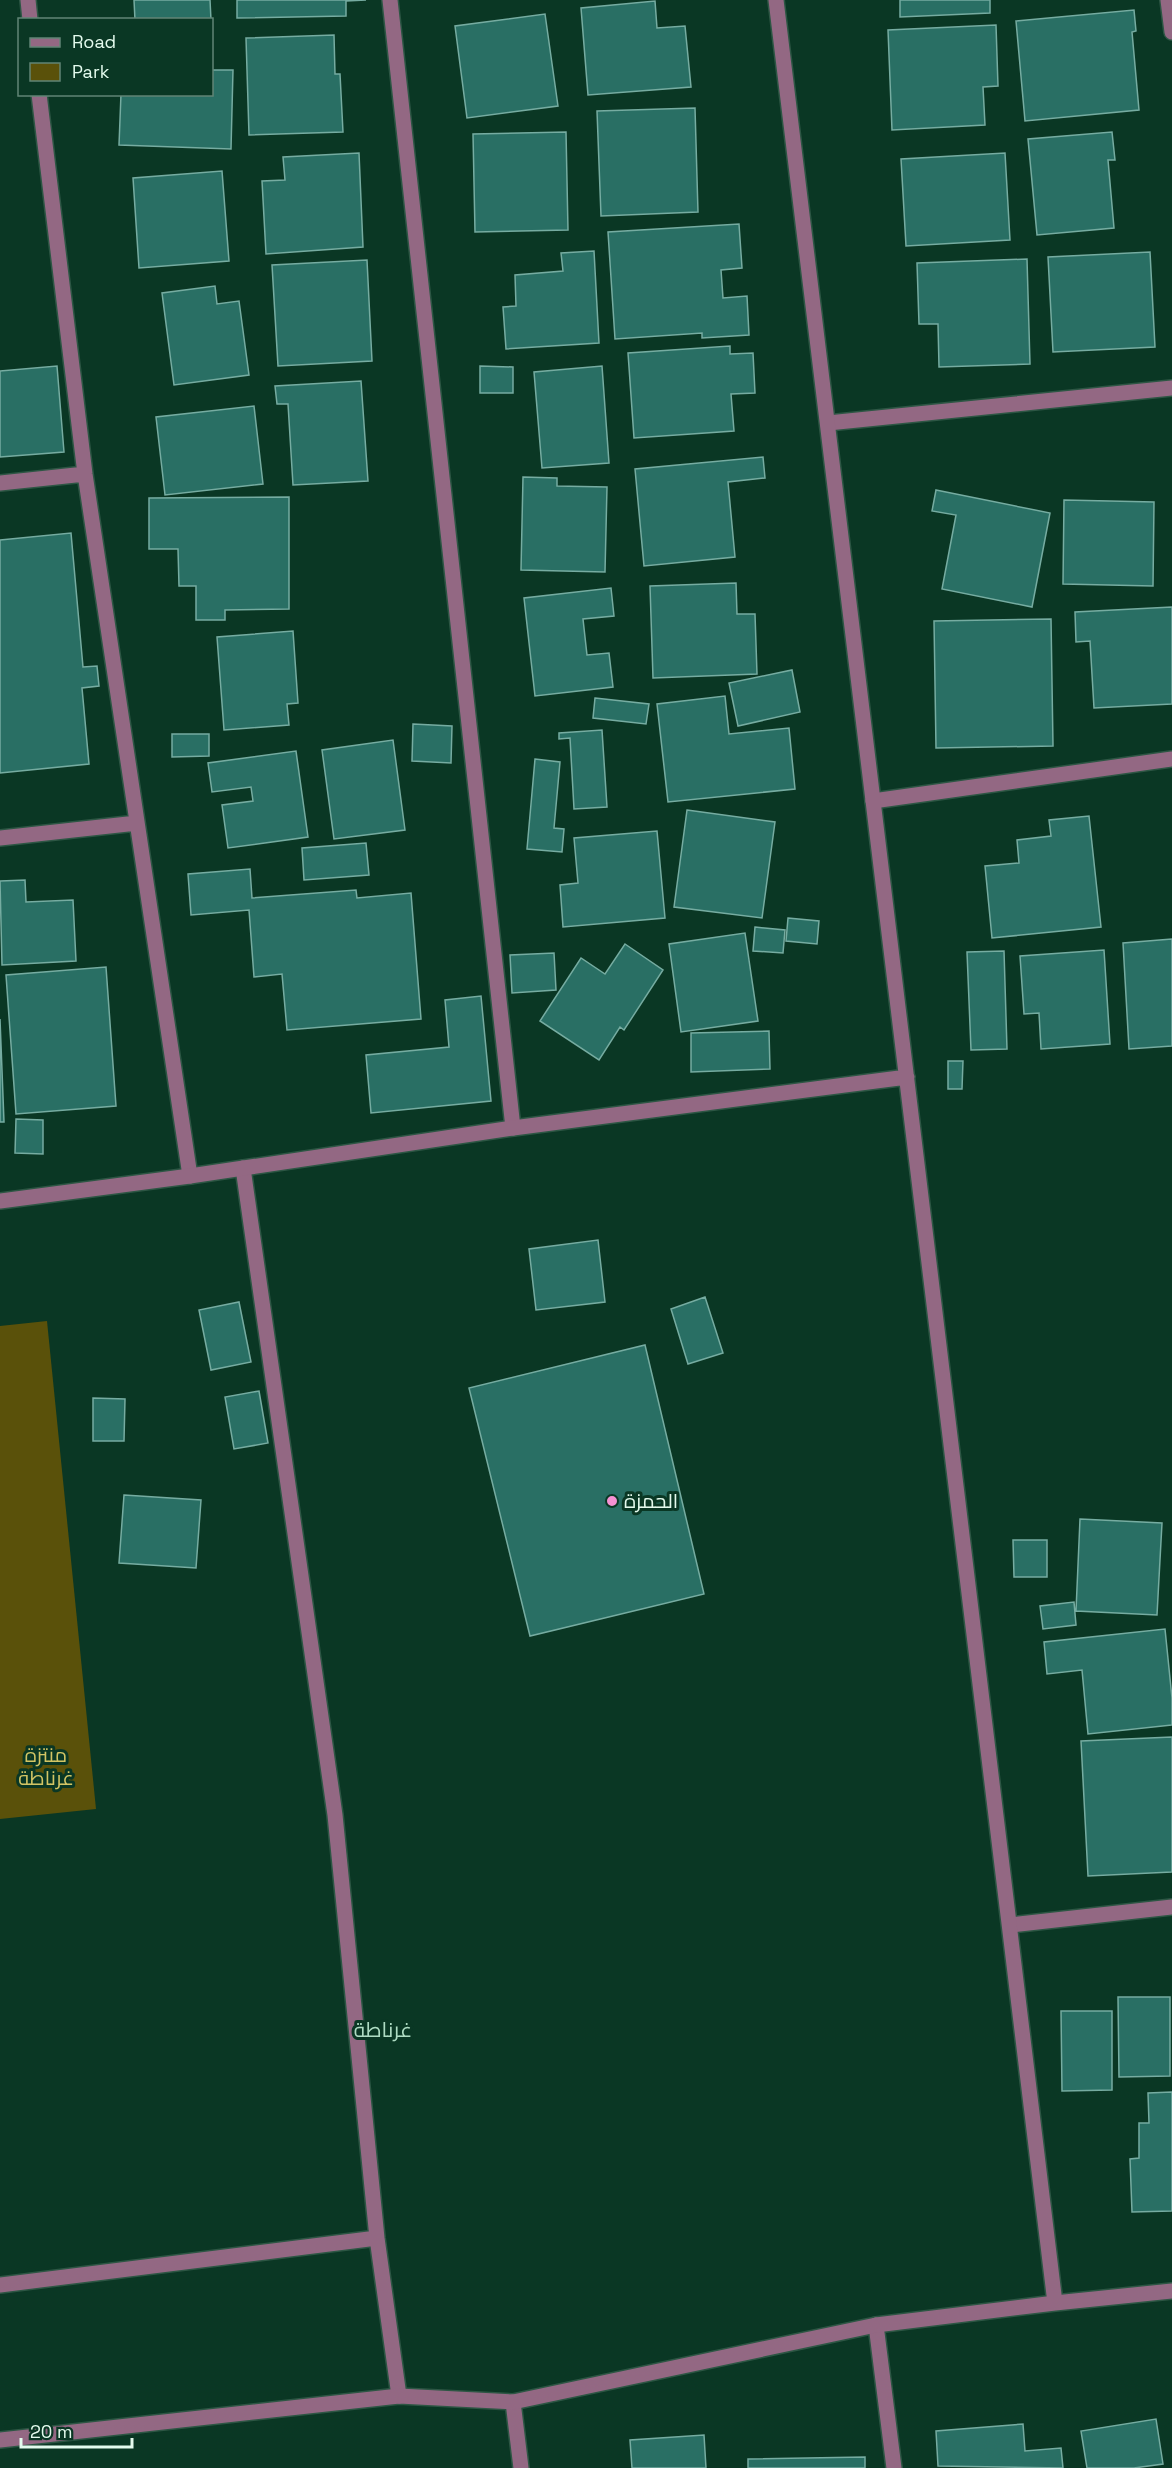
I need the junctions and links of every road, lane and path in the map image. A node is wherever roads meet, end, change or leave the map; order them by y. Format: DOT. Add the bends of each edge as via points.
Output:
graph roads {
  1 [pos="28,0"];
  2 [pos="390,0"];
  3 [pos="776,0"];
  4 [pos="1168,0"];
  5 [pos="30,18"];
  6 [pos="1172,32"];
  7 [pos="39,96"];
  8 [pos="1172,388"];
  9 [pos="828,423"];
  10 [pos="85,474"];
  11 [pos="0,483"];
  12 [pos="1172,759"];
  13 [pos="873,801"];
  14 [pos="137,823"];
  15 [pos="0,838"];
  16 [pos="907,1077"];
  17 [pos="513,1128"];
  18 [pos="243,1168"];
  19 [pos="190,1176"];
  20 [pos="0,1202"];
  21 [pos="1172,1907"];
  22 [pos="1010,1925"];
  23 [pos="376,2238"];
  24 [pos="0,2285"];
  25 [pos="1172,2291"];
  26 [pos="1055,2303"];
  27 [pos="876,2325"];
  28 [pos="399,2396"];
  29 [pos="513,2402"];
  30 [pos="0,2440"];
  31 [pos="521,2468"];
  32 [pos="894,2468"];
  1 -- 5 [label="street"];
  2 -- 17 [label="street"];
  3 -- 9 [label="street"];
  4 -- 6 [label="street"];
  7 -- 10 [label="street"];
  8 -- 9 [label="street"];
  9 -- 13 [label="street"];
  10 -- 11 [label="street"];
  10 -- 14 [label="street"];
  12 -- 13 [label="street"];
  13 -- 16 [label="street"];
  14 -- 15 [label="street"];
  14 -- 19 [label="street"];
  16 -- 17 [label="street"];
  16 -- 22 [label="street"];
  17 -- 18 [label="street"];
  18 -- 19 [label="street"];
  18 -- 23 [label="street" via="335,1815"];
  19 -- 20 [label="street"];
  21 -- 22 [label="street"];
  22 -- 26 [label="street"];
  23 -- 24 [label="street"];
  23 -- 28 [label="street"];
  25 -- 26 [label="street"];
  26 -- 27 [label="street"];
  27 -- 29 [label="street"];
  27 -- 32 [label="street"];
  28 -- 29 [label="street"];
  28 -- 30 [label="street"];
  29 -- 31 [label="street"];
}
